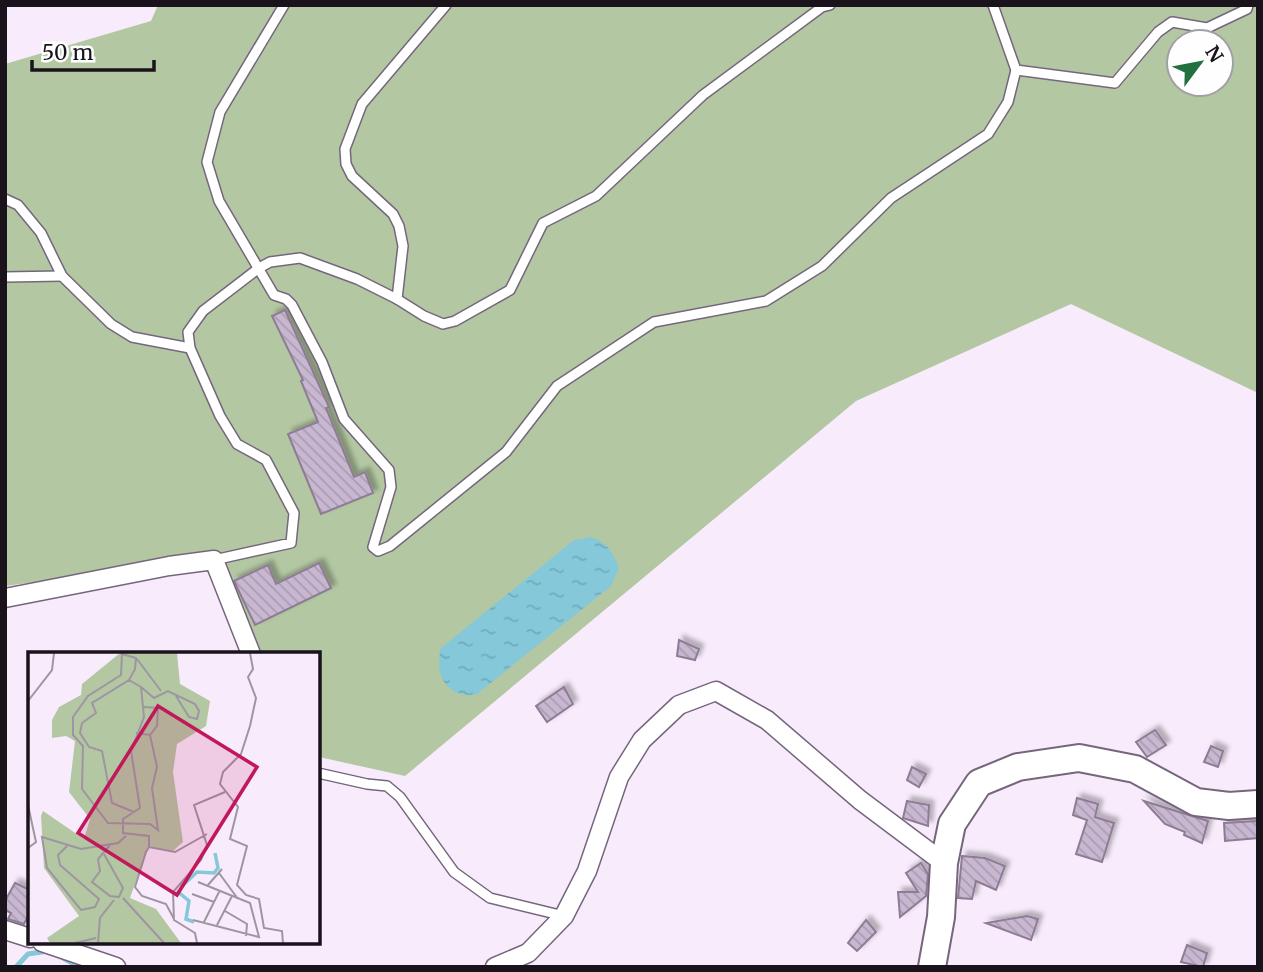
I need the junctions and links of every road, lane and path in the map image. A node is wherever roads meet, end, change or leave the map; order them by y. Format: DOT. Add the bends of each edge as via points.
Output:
graph roads {
  1 [pos="284,5"];
  2 [pos="446,5"];
  3 [pos="830,5"];
  4 [pos="993,5"];
  5 [pos="1248,5"];
  6 [pos="1016,71"];
  7 [pos="5,199"];
  8 [pos="259,268"];
  9 [pos="62,276"];
  10 [pos="5,277"];
  11 [pos="397,299"];
  12 [pos="190,348"];
  13 [pos="214,560"];
  14 [pos="169,566"];
  15 [pos="221,580"];
  16 [pos="5,598"];
  17 [pos="251,652"];
  18 [pos="320,773"];
  19 [pos="1258,804"];
  20 [pos="944,863"];
  21 [pos="564,916"];
  22 [pos="5,930"];
  23 [pos="28,937"];
  24 [pos="48,944"];
  25 [pos="116,967"];
  26 [pos="495,967"];
  27 [pos="932,967"];
  1 -- 8 [label="lane" via="220,112 207,162 219,201"];
  2 -- 11 [label="lane" via="362,104 345,149 352,176 393,214 399,226 402,246"];
  3 -- 11 [label="lane" via="703,95 596,196 543,223 510,290 443,324"];
  4 -- 6 [label="lane"];
  5 -- 6 [label="lane" via="1207,28 1172,22 1115,83"];
  6 -- 8 [label="lane" via="1008,102 988,134 891,198 822,266 766,301 654,322 557,386 506,452 378,551 373,547 374,537 391,487 389,470 344,419 322,362 292,305 274,295"];
  7 -- 9 [label="lane" via="18,205 41,233"];
  8 -- 11 [label="lane" via="300,258"];
  8 -- 12 [label="lane" via="203,311 188,331"];
  9 -- 10 [label="lane"];
  9 -- 12 [label="lane" via="111,324 132,337"];
  12 -- 13 [label="lane" via="237,444 267,460 294,513 291,543"];
  13 -- 14 [label="street"];
  13 -- 15 [label="street"];
  14 -- 15 [label="street"];
  14 -- 16 [label="street"];
  15 -- 17 [label="street"];
  18 -- 21 [label="lane" via="387,786 454,872 490,898"];
  19 -- 20 [label="street" via="1196,803 1135,769 1079,758 1018,768 979,783 952,824"];
  20 -- 21 [label="street" via="860,800 767,720 716,691 679,705 642,740 618,778 587,871"];
  20 -- 27 [label="street"];
  21 -- 26 [label="street" via="528,953"];
  22 -- 23 [label="street"];
  24 -- 25 [label="street"];
}
